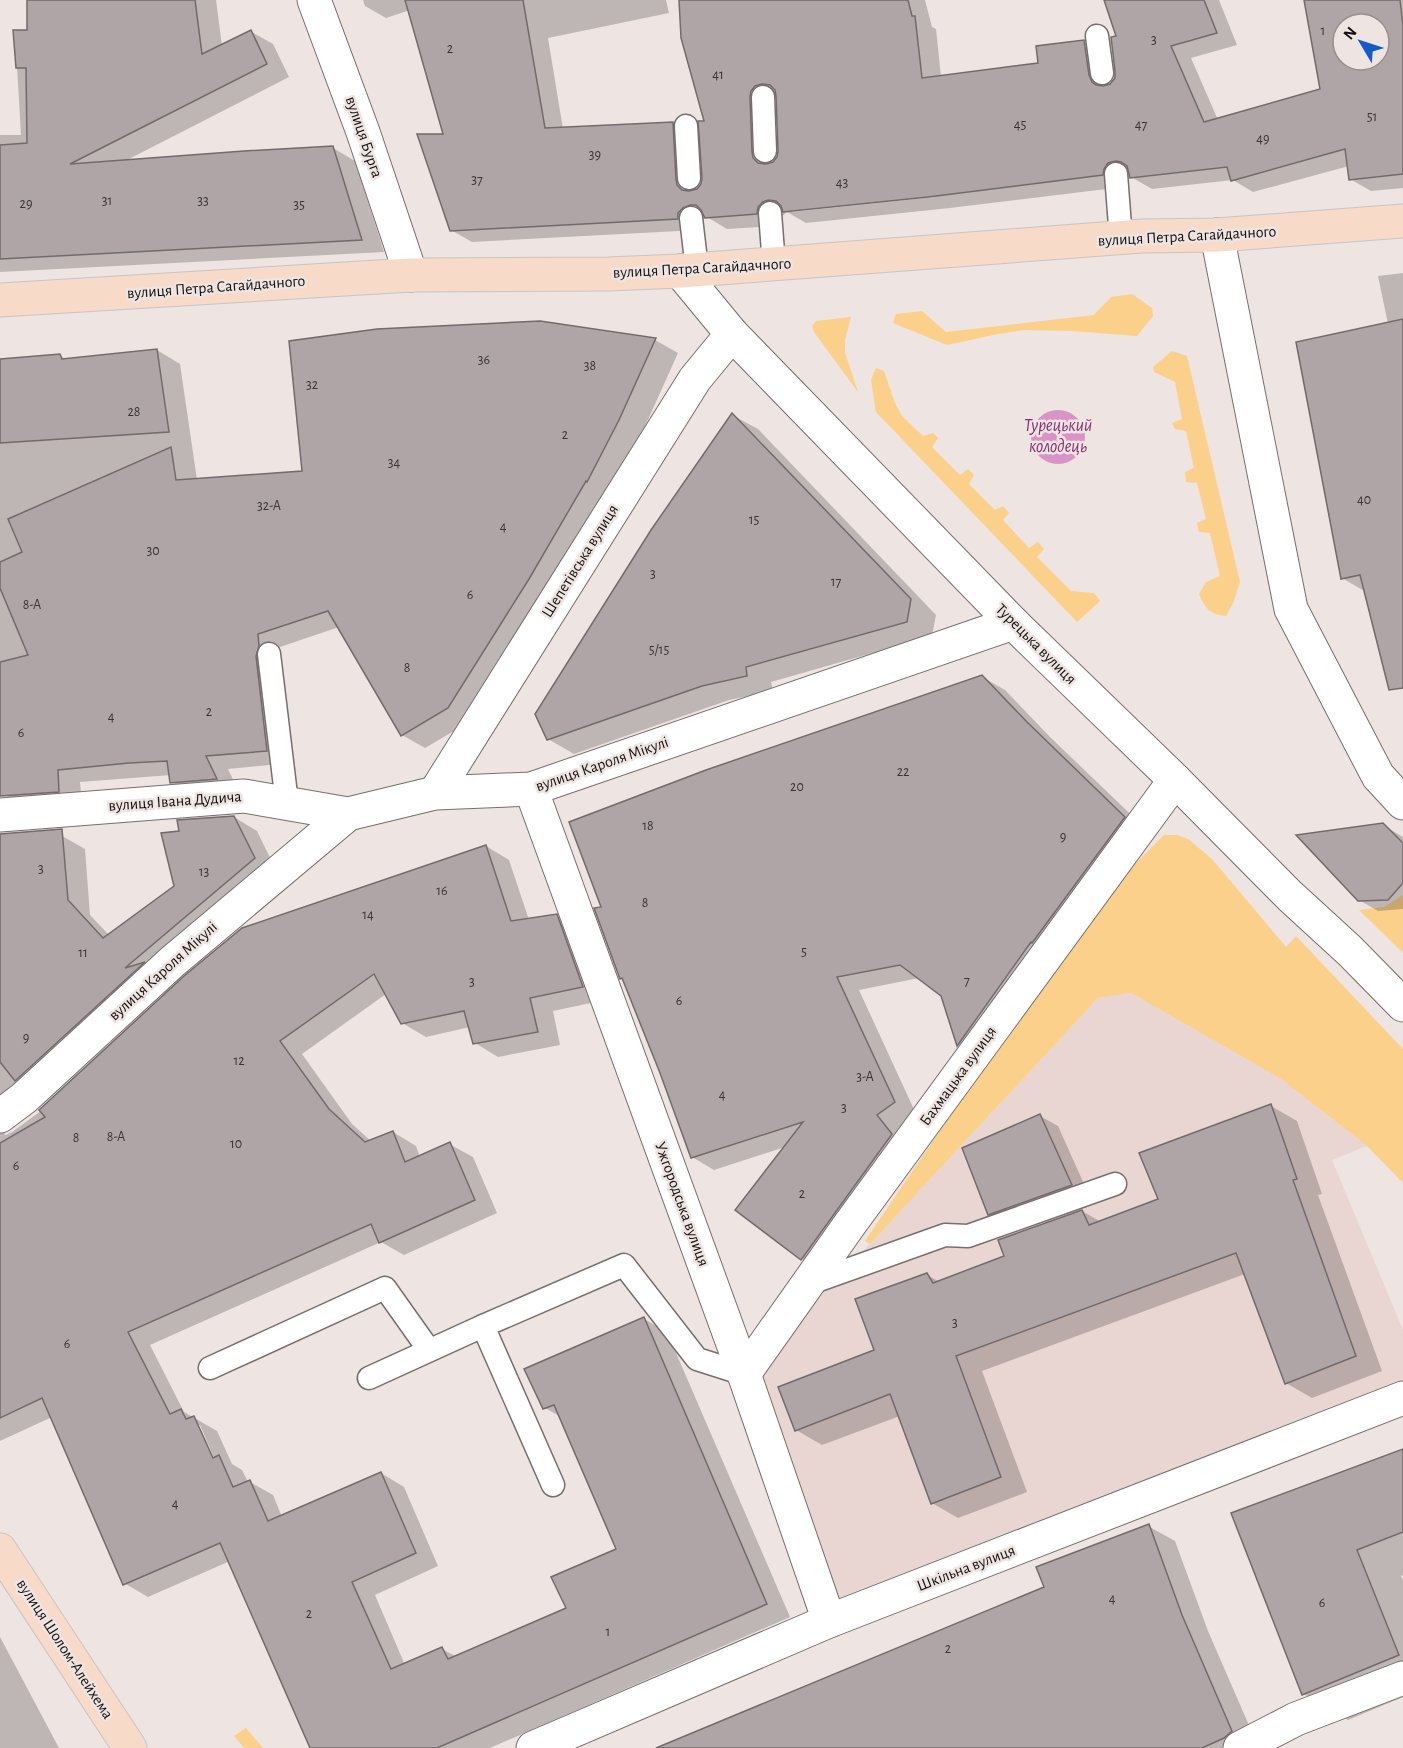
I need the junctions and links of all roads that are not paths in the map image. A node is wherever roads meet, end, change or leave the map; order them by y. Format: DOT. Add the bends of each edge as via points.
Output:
graph roads {
  1 [pos="314,0"];
  2 [pos="1097,36"];
  3 [pos="1102,73"];
  4 [pos="763,97"];
  5 [pos="686,126"];
  6 [pos="765,151"];
  7 [pos="1116,174"];
  8 [pos="689,178"];
  9 [pos="770,213"];
  10 [pos="691,218"];
  11 [pos="1403,221"];
  12 [pos="1217,235"];
  13 [pos="1121,239"];
  14 [pos="774,265"];
  15 [pos="689,270"];
  16 [pos="411,275"];
  17 [pos="0,300"];
  18 [pos="732,334"];
  19 [pos="1013,623"];
  20 [pos="269,654"];
  21 [pos="1175,780"];
  22 [pos="531,789"];
  23 [pos="435,793"];
  24 [pos="287,803"];
  25 [pos="1403,803"];
  26 [pos="348,814"];
  27 [pos="0,815"];
  28 [pos="1403,1005"];
  29 [pos="0,1116"];
  30 [pos="1115,1185"];
  31 [pos="808,1284"];
  32 [pos="483,1326"];
  33 [pos="429,1350"];
  34 [pos="210,1368"];
  35 [pos="744,1374"];
  36 [pos="369,1378"];
  37 [pos="1403,1398"];
  38 [pos="553,1485"];
  39 [pos="0,1550"];
  40 [pos="829,1621"];
  41 [pos="1403,1678"];
  42 [pos="130,1748"];
  43 [pos="533,1748"];
  44 [pos="1240,1748"];
  1 -- 16 [label="street, вулиця Бурга"];
  2 -- 3 [label="lane"];
  4 -- 6 [label="lane"];
  5 -- 8 [label="lane"];
  7 -- 13 [label="lane"];
  9 -- 14 [label="lane"];
  10 -- 15 [label="lane"];
  11 -- 12 [label="main road, вулиця Петра Сагайдачного"];
  12 -- 13 [label="main road, вулиця Петра Сагайдачного"];
  12 -- 25 [label="street" via="1291,609 1378,776"];
  13 -- 14 [label="main road, вулиця Петра Сагайдачного"];
  14 -- 15 [label="main road, вулиця Петра Сагайдачного"];
  15 -- 16 [label="main road, вулиця Петра Сагайдачного"];
  15 -- 18 [label="street, Турецька вулиця"];
  16 -- 17 [label="main road, вулиця Петра Сагайдачного"];
  18 -- 19 [label="street, Турецька вулиця"];
  18 -- 23 [label="street, Шепетівська вулиця" via="695,379"];
  19 -- 21 [label="street, Турецька вулиця"];
  19 -- 22 [label="street, вулиця Кароля Мікулі"];
  20 -- 24 [label="lane"];
  21 -- 28 [label="street, Турецька вулиця"];
  21 -- 31 [label="street, Бахмацька вулиця"];
  22 -- 23 [label="street, вулиця Кароля Мікулі"];
  22 -- 35 [label="street, Ужгородська вулиця"];
  23 -- 26 [label="street, вулиця Кароля Мікулі"];
  24 -- 26 [label="street, вулиця Івана Дудича"];
  24 -- 27 [label="street, вулиця Івана Дудича" via="244,796"];
  26 -- 29 [label="street, вулиця Кароля Мікулі" via="172,962"];
  30 -- 31 [label="lane" via="968,1236 945,1235"];
  31 -- 35 [label="street, Бахмацька вулиця"];
  32 -- 33 [label="lane"];
  32 -- 35 [label="lane" via="624,1265 697,1359"];
  32 -- 38 [label="lane"];
  33 -- 34 [label="lane" via="386,1288"];
  33 -- 36 [label="lane"];
  35 -- 40 [label="street, Ужгородська вулиця"];
  37 -- 40 [label="street, Шкільна вулиця"];
  39 -- 42 [label="main road, вулиця Шолом-Алейхема"];
  40 -- 43 [label="street, Шкільна вулиця"];
  41 -- 44 [label="street" via="1296,1719"];
}
